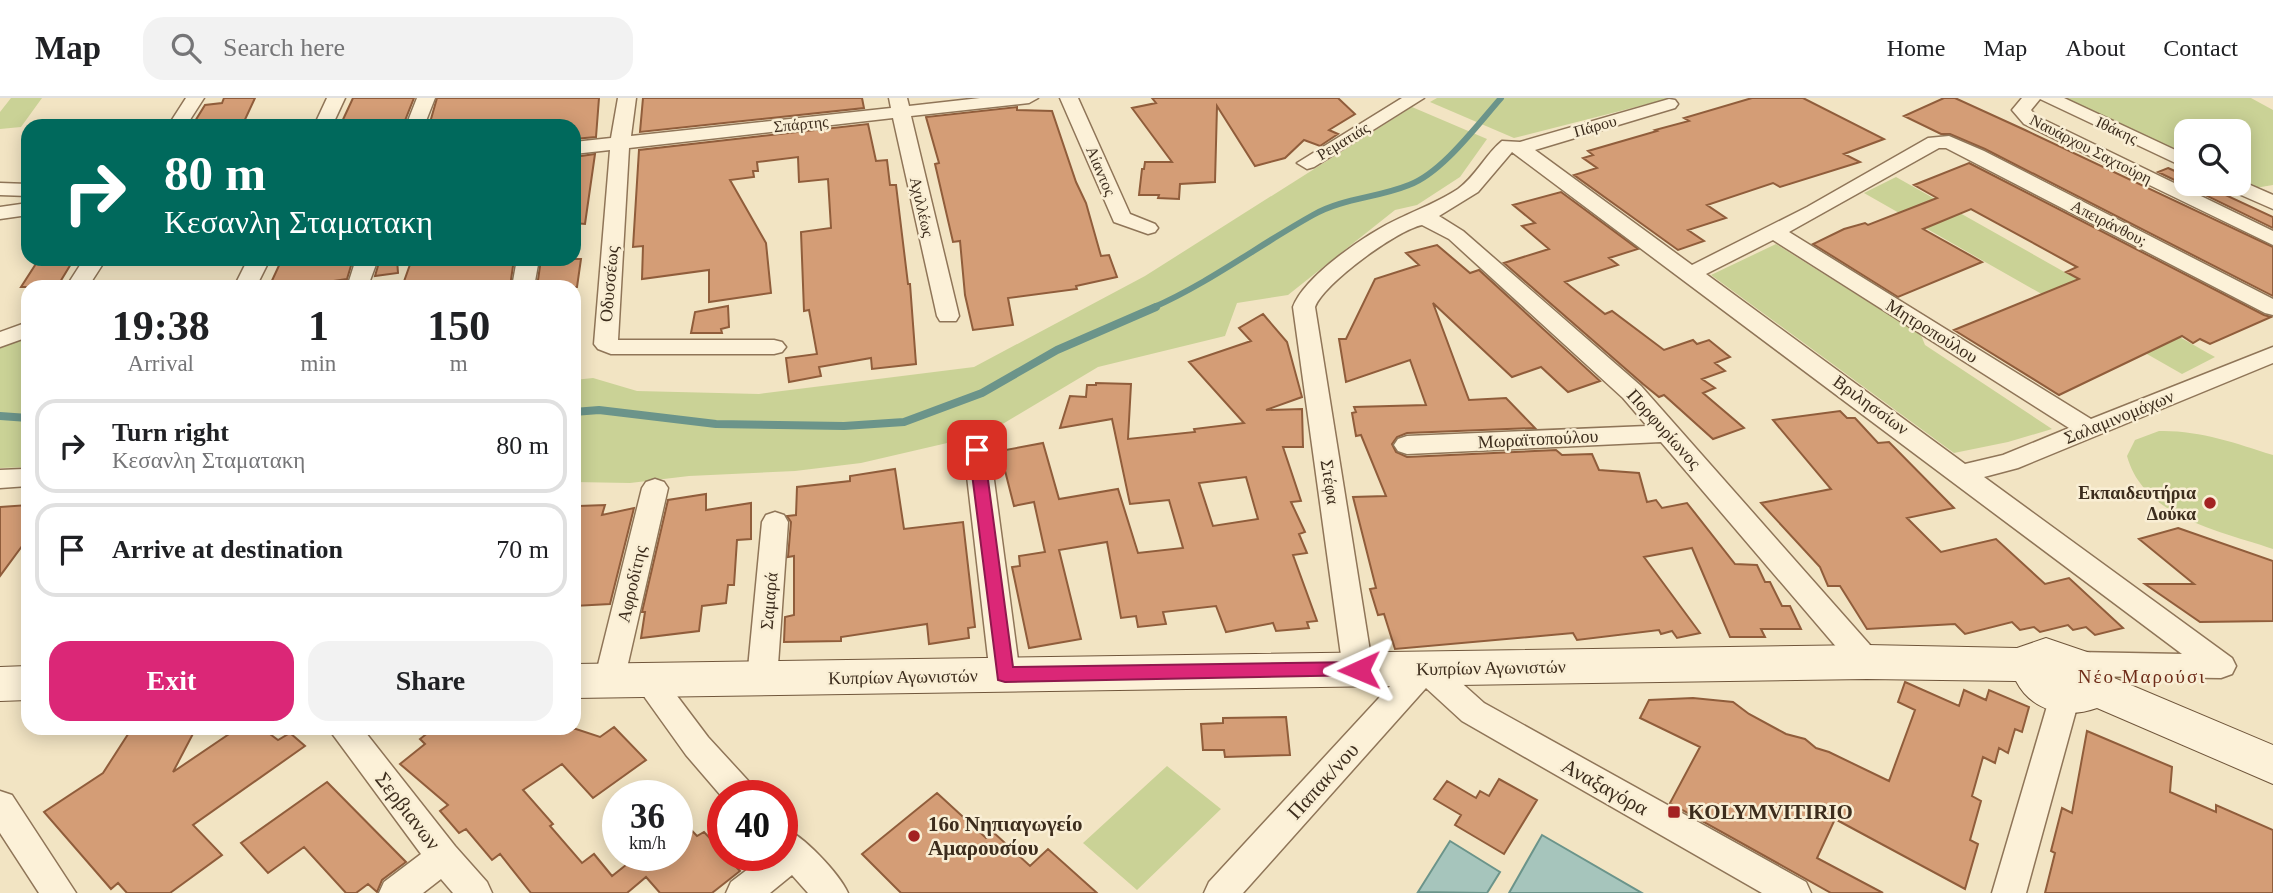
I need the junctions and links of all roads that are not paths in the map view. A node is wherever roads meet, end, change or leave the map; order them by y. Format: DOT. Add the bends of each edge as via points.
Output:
graph roads {
  1 [pos="194,98"];
  2 [pos="336,98"];
  3 [pos="426,98"];
  4 [pos="627,98"];
  5 [pos="1029,98"];
  6 [pos="1069,98"];
  7 [pos="1415,98"];
  8 [pos="2049,98"];
  9 [pos="1669,104"];
  10 [pos="899,106"];
  11 [pos="2027,106"];
  12 [pos="181,119"];
  13 [pos="326,119"];
  14 [pos="418,119"];
  15 [pos="1943,142"];
  16 [pos="620,144"];
  17 [pos="581,147"];
  18 [pos="1520,148"];
  19 [pos="2174,156"];
  20 [pos="1307,163"];
  21 [pos="0,189"];
  22 [pos="21,190"];
  23 [pos="21,210"];
  24 [pos="0,213"];
  25 [pos="1429,220"];
  26 [pos="1148,228"];
  27 [pos="1774,232"];
  28 [pos="2273,239"];
  29 [pos="1692,273"];
  30 [pos="2273,308"];
  31 [pos="948,316"];
  32 [pos="21,332"];
  33 [pos="0,340"];
  34 [pos="774,347"];
  35 [pos="2273,354"];
  36 [pos="2090,430"];
  37 [pos="1668,433"];
  38 [pos="1408,445"];
  39 [pos="977,450"];
  40 [pos="1963,473"];
  41 [pos="655,488"];
  42 [pos="775,522"];
  43 [pos="1867,662"];
  44 [pos="2221,666"];
  45 [pos="1425,669"];
  46 [pos="1359,670"];
  47 [pos="1005,675"];
  48 [pos="762,679"];
  49 [pos="610,681"];
  50 [pos="2077,682"];
  51 [pos="21,683"];
  52 [pos="0,684"];
  53 [pos="349,735"];
  54 [pos="2273,765"];
  55 [pos="727,780"];
  56 [pos="0,805"];
  57 [pos="443,857"];
  58 [pos="798,859"];
  59 [pos="765,871"];
  60 [pos="59,893"];
  61 [pos="396,893"];
  62 [pos="475,893"];
  63 [pos="743,893"];
  64 [pos="831,893"];
  65 [pos="1221,893"];
  66 [pos="1794,893"];
  67 [pos="2009,893"];
  1 -- 12 [label="street"];
  2 -- 13 [label="street"];
  3 -- 14 [label="street"];
  4 -- 16 [label="street, Οδυσσέως"];
  5 -- 10 [label="street, Σπάρτης"];
  6 -- 26 [label="street, Αίαντος" via="1121,218"];
  7 -- 20 [label="street, Ρεματιάς"];
  8 -- 19 [label="street, Ιθάκης"];
  9 -- 18 [label="street, Πάρου"];
  10 -- 16 [label="street, Σπάρτης"];
  10 -- 31 [label="street, Αχιλλέως"];
  11 -- 28 [label="street, Ναυάρχου Σαχτούρη" via="2038,125"];
  15 -- 27 [label="street" via="1935,142"];
  15 -- 30 [label="street, Απειράνθου;" via="1977,155"];
  16 -- 17 [label="street, Σπάρτης"];
  16 -- 34 [label="street, Οδυσσέως" via="606,344"];
  18 -- 25 [label="street, Πάρου" via="1509,145 1497,154 1469,189 1431,211"];
  18 -- 29 [label="street, Βριλησσίων"];
  21 -- 22 [label="street"];
  23 -- 24 [label="street"];
  25 -- 37 [label="street, Πορφυρίωνος" via="1456,235 1632,392"];
  25 -- 46 [label="street, Στέφα" via="1400,225 1309,295 1304,307"];
  27 -- 29 [label="street"];
  27 -- 36 [label="street, Μητροπούλου"];
  29 -- 40 [label="street, Βριλησσίων"];
  32 -- 33 [label="street"];
  35 -- 36 [label="street, Σαλαμινομάχων"];
  36 -- 40 [label="street, Σαλαμινομάχων" via="2009,462"];
  37 -- 38 [label="street, Μωραϊτοπούλου"];
  37 -- 43 [label="street, Πορφυρίωνος"];
  39 -- 47 [label="street"];
  40 -- 44 [label="street, Βριλησσίων"];
  41 -- 49 [label="street, Αφροδίτης"];
  42 -- 48 [label="street, Σαμαρά"];
  43 -- 45 [label="street, Κυπρίων Αγωνιστών"];
  43 -- 50 [label="street, Κυπρίων Αγωνιστών" via="2030,665 2032,659 2046,654"];
  44 -- 50 [label="street, Κυπρίων Αγωνιστών"];
  45 -- 46 [label="street, Κυπρίων Αγωνιστών"];
  45 -- 65 [label="street, Παπακ/νου"];
  45 -- 66 [label="street, Αναξαγόρα" via="1473,712"];
  46 -- 47 [label="street, Κυπρίων Αγωνιστών"];
  47 -- 48 [label="street, Κυπρίων Αγωνιστών"];
  48 -- 49 [label="street, Κυπρίων Αγωνιστών"];
  49 -- 55 [label="street" via="697,746"];
  50 -- 54 [label="street, Κυπρίων Αγωνιστών"];
  50 -- 67 [label="street"];
  51 -- 52 [label="street"];
  53 -- 57 [label="street, Σερβιανων"];
  56 -- 60 [label="street"];
  57 -- 61 [label="street"];
  57 -- 62 [label="street, Σερβιανων"];
  58 -- 64 [label="street"];
  59 -- 63 [label="street"];
}
